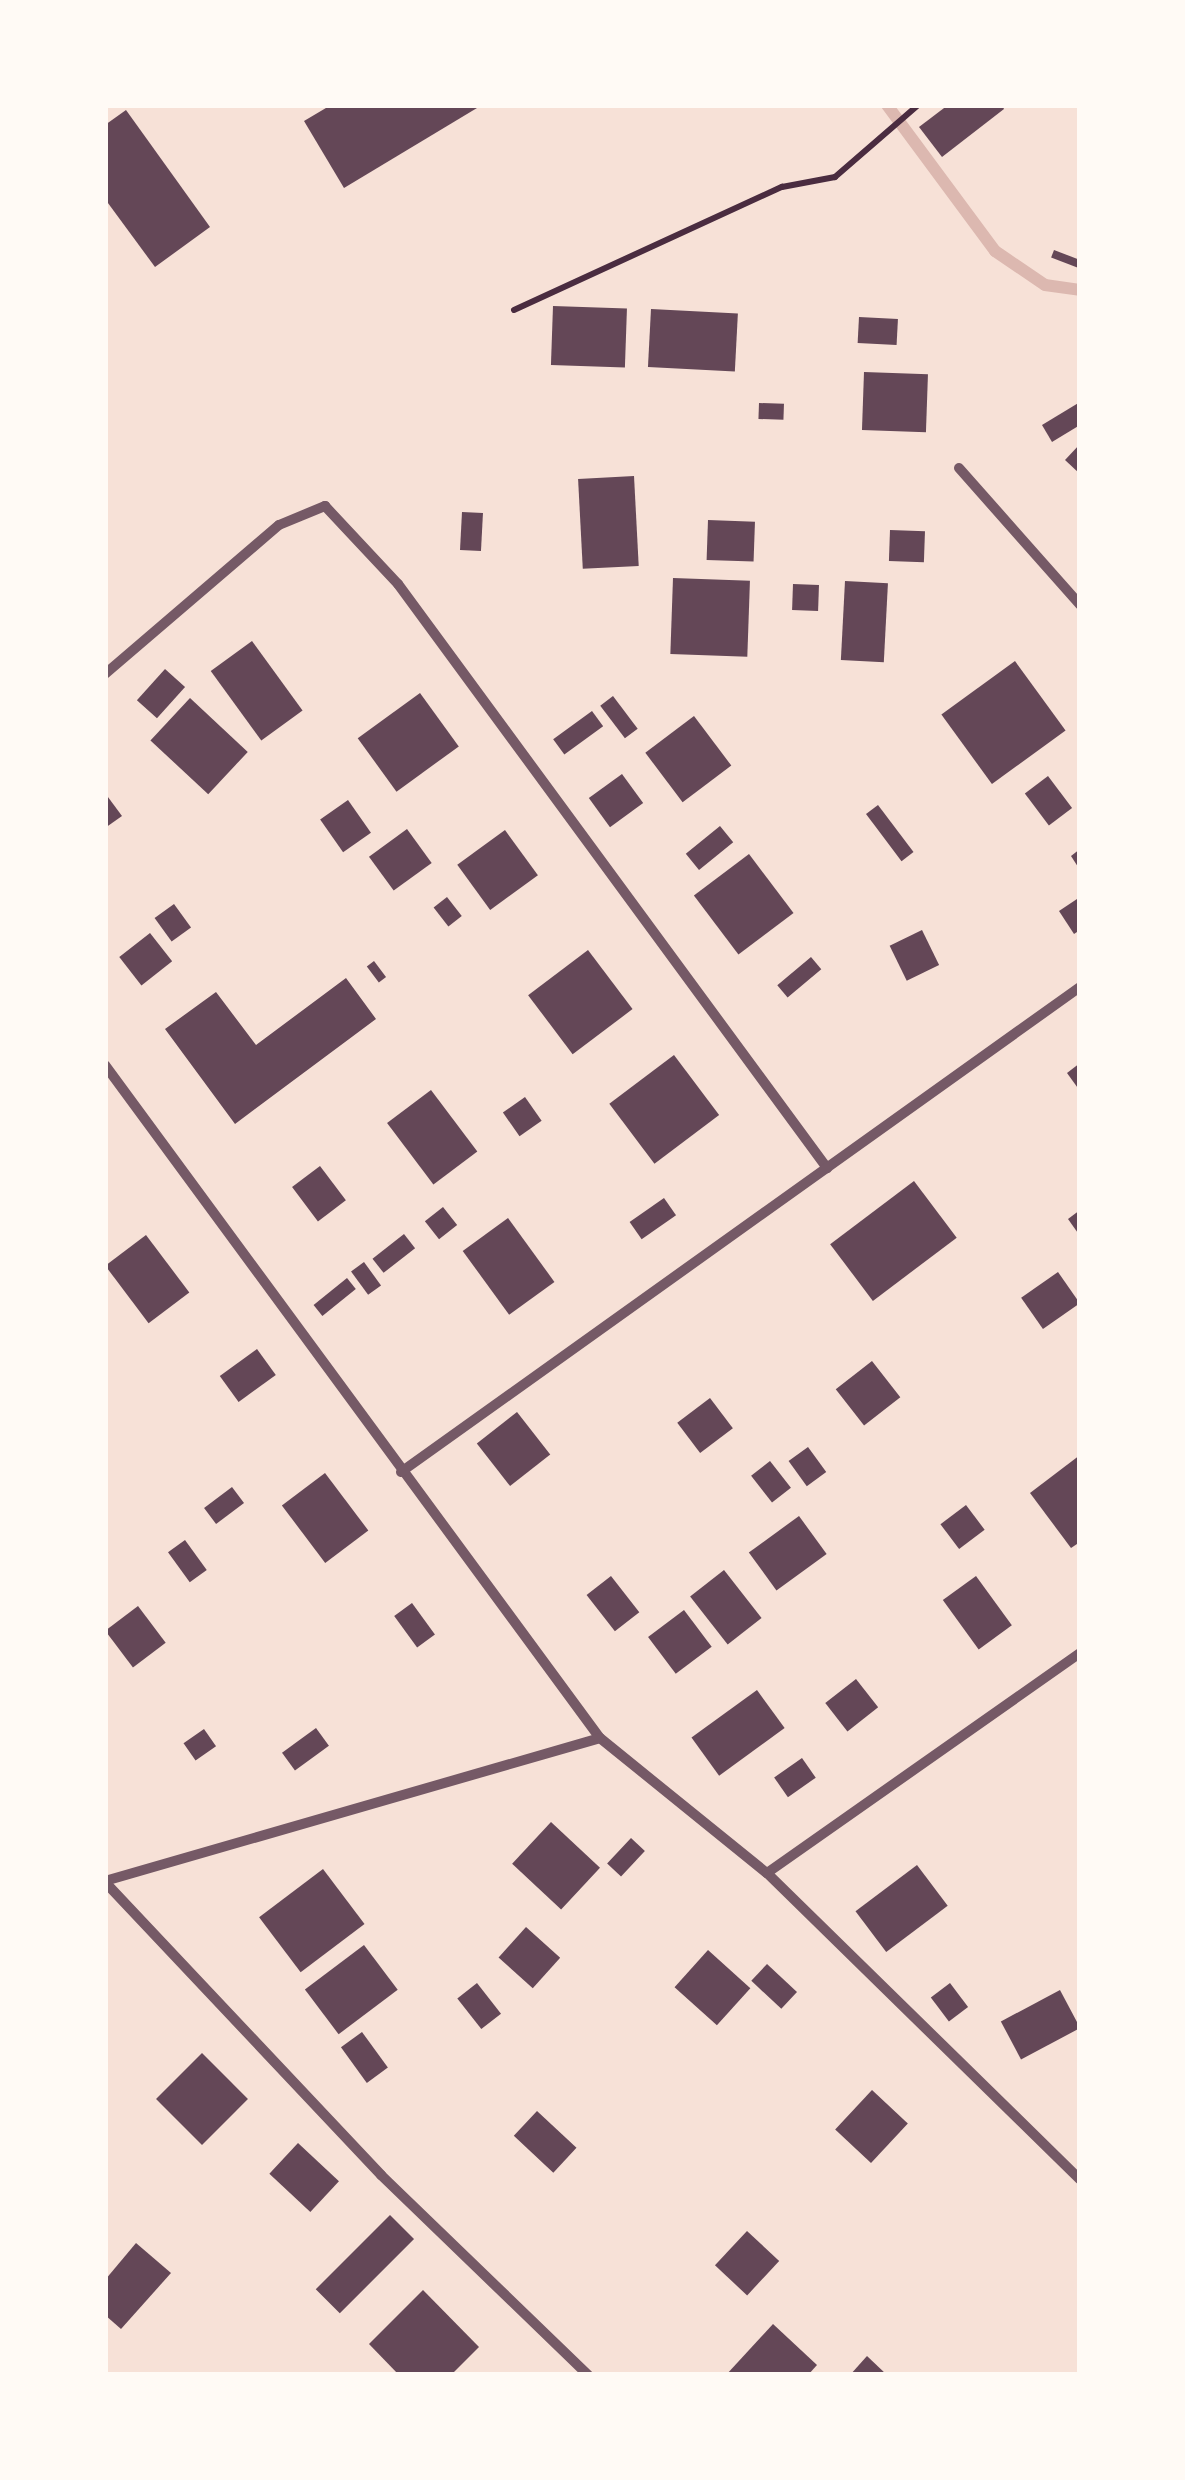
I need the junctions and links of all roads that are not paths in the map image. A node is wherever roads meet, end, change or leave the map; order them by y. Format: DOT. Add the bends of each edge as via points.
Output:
graph roads {
  1 [pos="959,468"];
  2 [pos="1080,605"];
  3 [pos="105,674"];
  4 [pos="1080,987"];
  5 [pos="105,1065"];
  6 [pos="827,1168"];
  7 [pos="401,1472"];
  8 [pos="1080,1652"];
  9 [pos="600,1738"];
  10 [pos="767,1873"];
  11 [pos="105,1882"];
  12 [pos="1080,2179"];
  13 [pos="588,2375"];
  1 -- 2 [label="street"];
  3 -- 6 [label="street" via="278,525 325,506 398,584"];
  4 -- 6 [label="street"];
  5 -- 7 [label="street"];
  6 -- 7 [label="street"];
  7 -- 9 [label="street"];
  8 -- 10 [label="street"];
  9 -- 10 [label="street"];
  9 -- 11 [label="street"];
  10 -- 12 [label="street"];
  11 -- 13 [label="street" via="381,2175"];
}
